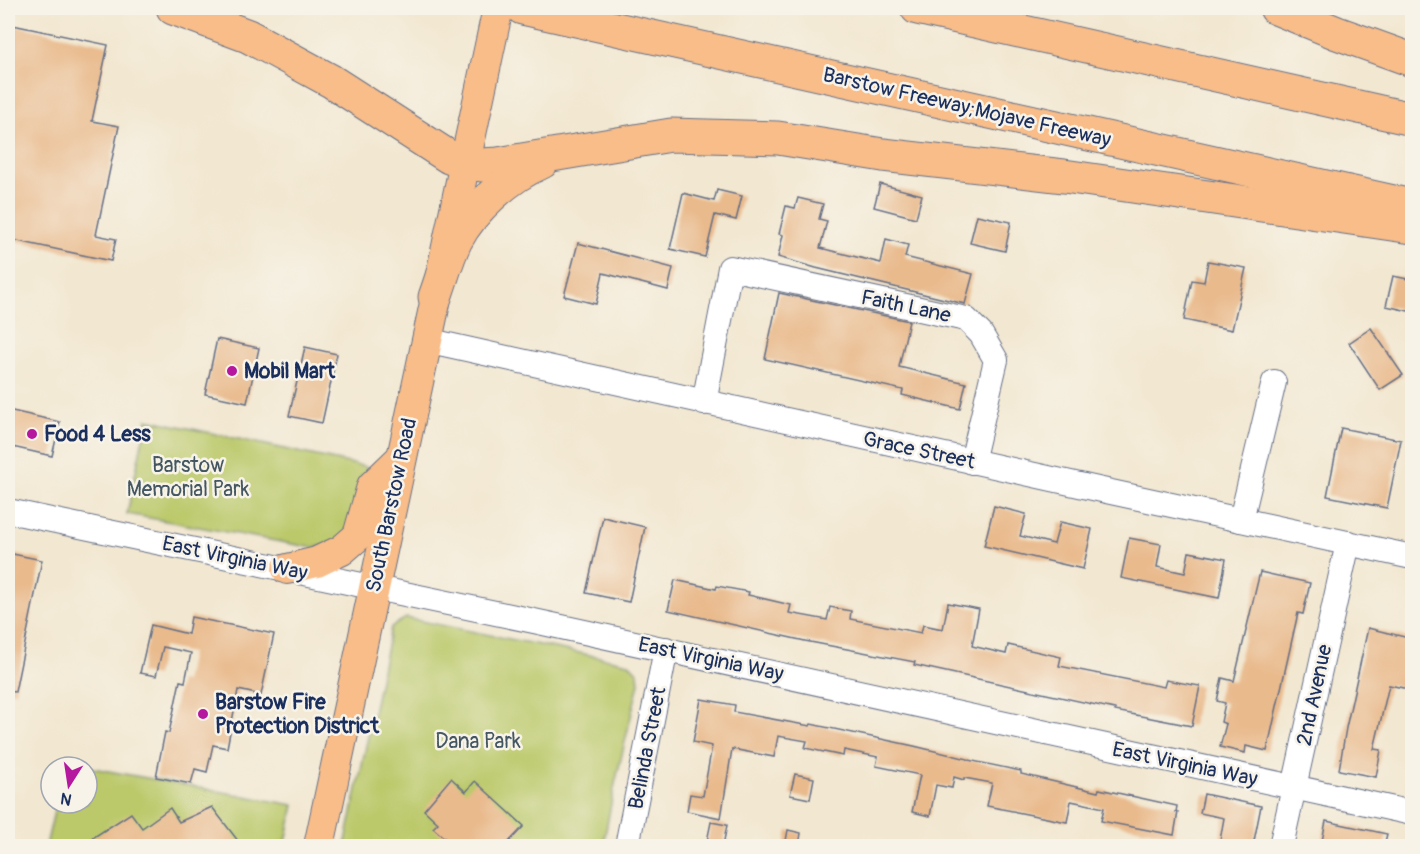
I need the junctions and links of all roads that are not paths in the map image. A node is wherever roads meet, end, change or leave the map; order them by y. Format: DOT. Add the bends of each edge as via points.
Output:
graph roads {
  1 [pos="173,8"];
  2 [pos="498,8"];
  3 [pos="522,8"];
  4 [pos="917,8"];
  5 [pos="1276,8"];
  6 [pos="1413,60"];
  7 [pos="1413,119"];
  8 [pos="565,152"];
  9 [pos="465,163"];
  10 [pos="1413,206"];
  11 [pos="1413,228"];
  12 [pos="435,297"];
  13 [pos="426,340"];
  14 [pos="1274,382"];
  15 [pos="704,403"];
  16 [pos="401,458"];
  17 [pos="972,462"];
  18 [pos="8,511"];
  19 [pos="1241,520"];
  20 [pos="1348,543"];
  21 [pos="1413,557"];
  22 [pos="287,569"];
  23 [pos="374,587"];
  24 [pos="666,649"];
  25 [pos="1294,788"];
  26 [pos="1413,813"];
  27 [pos="319,846"];
  28 [pos="627,846"];
  29 [pos="1281,846"];
  1 -- 9 [label="highway" via="248,36 331,81 434,149"];
  2 -- 9 [label="main road, South Barstow Road"];
  3 -- 10 [label="highway, Barstow Freeway;Mojave Freeway"];
  4 -- 7 [label="highway"];
  5 -- 6 [label="highway"];
  8 -- 9 [label="highway" via="498,164"];
  8 -- 11 [label="highway" via="671,135 778,138"];
  8 -- 12 [label="highway" via="512,180 471,219 453,246"];
  9 -- 12 [label="main road, South Barstow Road"];
  12 -- 13 [label="main road, South Barstow Road"];
  13 -- 15 [label="street, Grace Street"];
  13 -- 16 [label="main road, South Barstow Road"];
  14 -- 19 [label="street"];
  15 -- 17 [label="street, Grace Street"];
  15 -- 17 [label="street, Faith Lane" via="730,268 966,319 981,334 996,360"];
  16 -- 22 [label="main road" via="372,486 358,536 342,550 317,562"];
  16 -- 23 [label="main road, South Barstow Road"];
  17 -- 19 [label="street, Grace Street"];
  18 -- 22 [label="street, East Virginia Way"];
  19 -- 20 [label="street, Grace Street"];
  20 -- 21 [label="street, Grace Street"];
  20 -- 25 [label="street, 2nd Avenue"];
  22 -- 23 [label="street, East Virginia Way"];
  23 -- 24 [label="street, East Virginia Way"];
  23 -- 27 [label="main road, South Barstow Road"];
  24 -- 25 [label="street, East Virginia Way"];
  24 -- 28 [label="street, Belinda Street"];
  25 -- 26 [label="street, East Virginia Way"];
  25 -- 29 [label="street, 2nd Avenue"];
}
